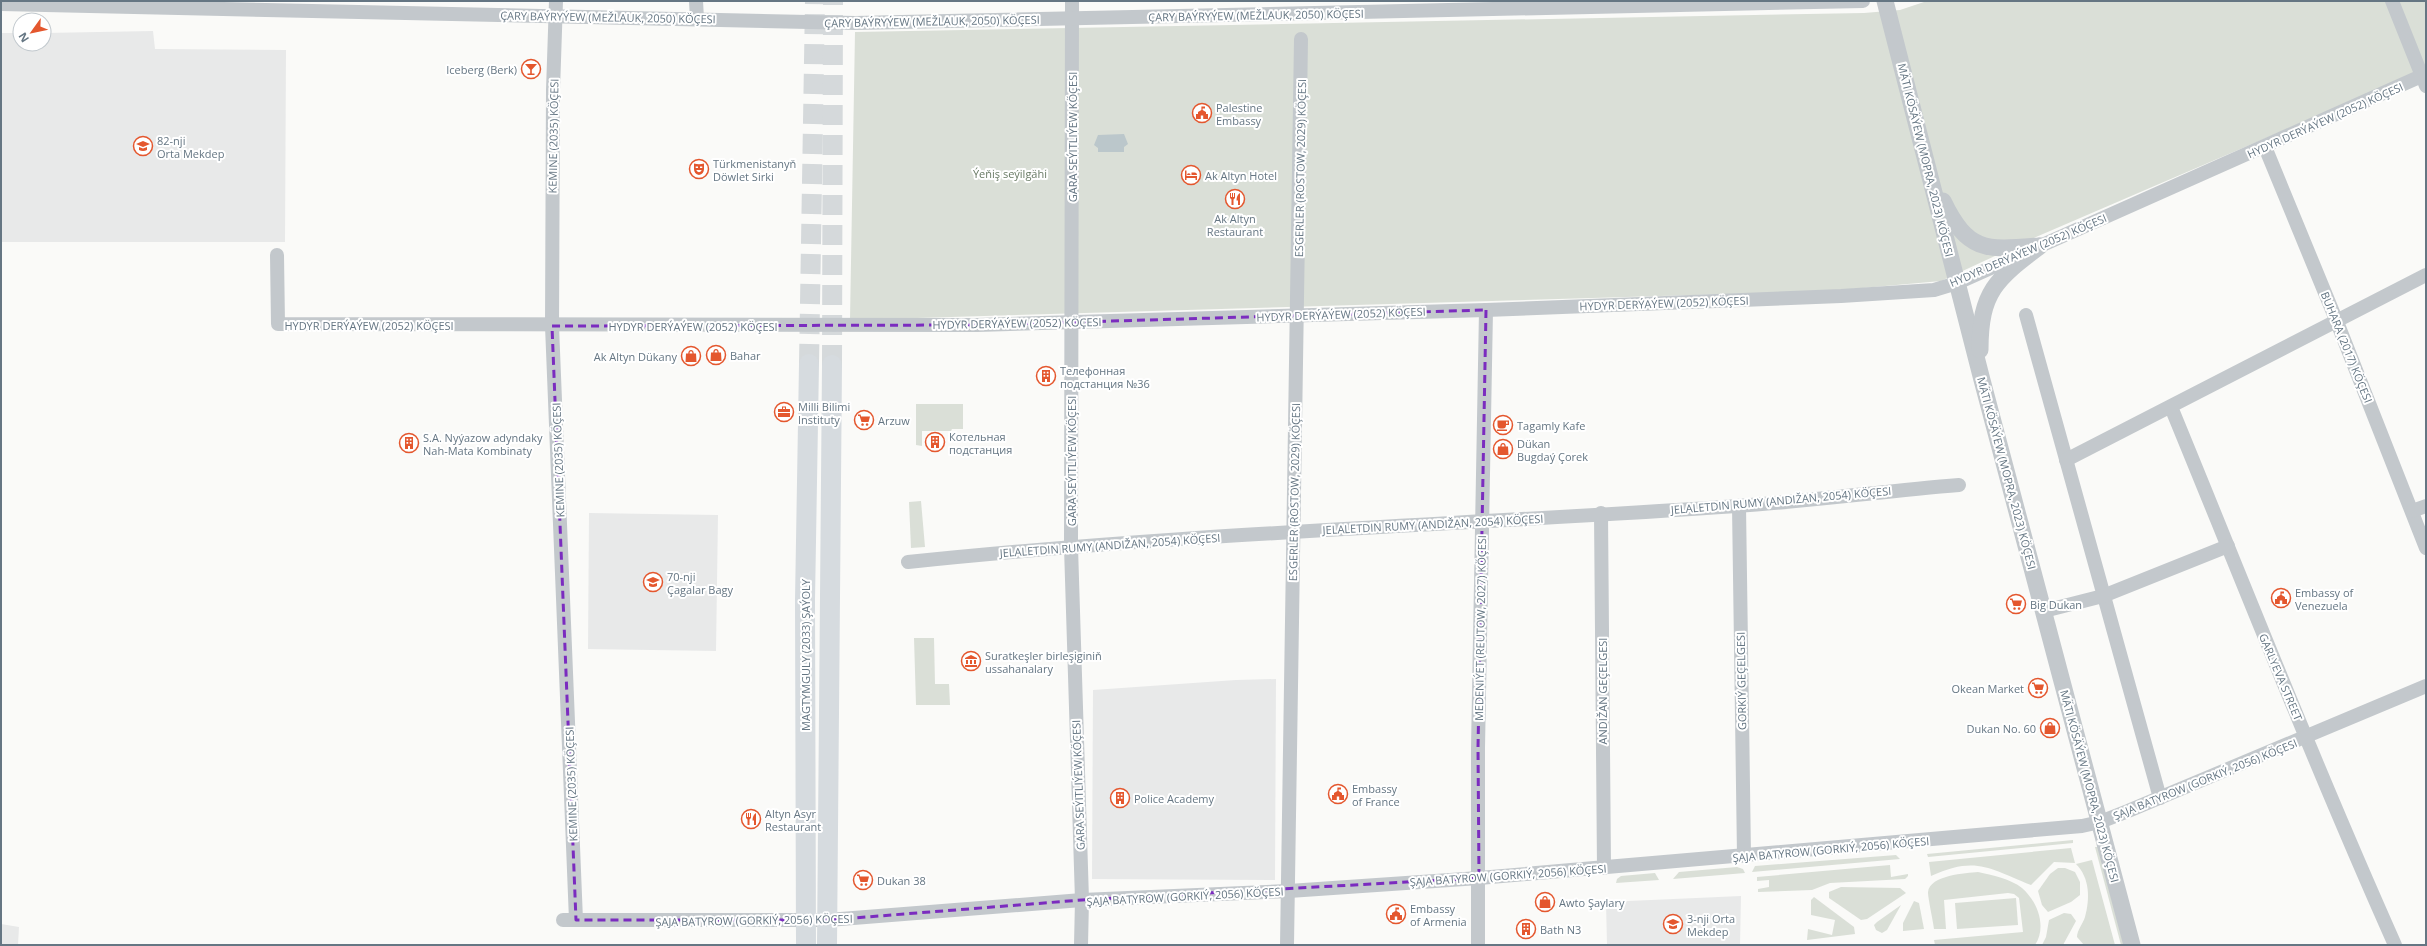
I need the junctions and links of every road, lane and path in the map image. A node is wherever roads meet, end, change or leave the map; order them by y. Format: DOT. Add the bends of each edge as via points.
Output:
graph roads {
  1 [pos="556,1"];
  2 [pos="696,1"];
  3 [pos="1072,1"];
  4 [pos="1863,1"];
  5 [pos="1885,1"];
  6 [pos="2392,1"];
  7 [pos="1,4"];
  8 [pos="179,4"];
  9 [pos="1327,7"];
  10 [pos="556,16"];
  11 [pos="697,19"];
  12 [pos="1072,20"];
  13 [pos="1301,39"];
  14 [pos="2425,79"];
  15 [pos="2265,147"];
  16 [pos="1928,170"];
  17 [pos="2040,246"];
  18 [pos="277,255"];
  19 [pos="2426,276"];
  20 [pos="1957,283"];
  21 [pos="1486,310"];
  22 [pos="1298,315"];
  23 [pos="2026,316"];
  24 [pos="1072,322"];
  25 [pos="2337,322"];
  26 [pos="552,326"];
  27 [pos="808,364"];
  28 [pos="832,365"];
  29 [pos="1982,380"];
  30 [pos="2171,407"];
  31 [pos="2066,460"];
  32 [pos="1959,485"];
  33 [pos="1740,506"];
  34 [pos="2426,506"];
  35 [pos="2412,511"];
  36 [pos="1601,513"];
  37 [pos="1482,522"];
  38 [pos="1293,531"];
  39 [pos="2228,546"];
  40 [pos="1071,547"];
  41 [pos="2426,548"];
  42 [pos="908,562"];
  43 [pos="2103,596"];
  44 [pos="2044,611"];
  45 [pos="2426,686"];
  46 [pos="2307,737"];
  47 [pos="2160,798"];
  48 [pos="2100,822"];
  49 [pos="1744,856"];
  50 [pos="1604,868"];
  51 [pos="1479,878"];
  52 [pos="1289,891"];
  53 [pos="1082,900"];
  54 [pos="569,920"];
  55 [pos="828,920"];
  56 [pos="806,921"];
  57 [pos="806,945"];
  58 [pos="827,945"];
  59 [pos="1081,945"];
  60 [pos="1287,945"];
  61 [pos="1478,945"];
  62 [pos="2132,945"];
  63 [pos="2395,945"];
  1 -- 10 [label="street, KEMINE (2035) KÖÇESI"];
  2 -- 11 [label="street"];
  3 -- 12 [label="street, GARA SEÝITLIÝEW KÖÇESI"];
  4 -- 9 [label="street, ÇARY BAÝRYÝEW (MEŽLAUK, 2050) KÖÇESI"];
  5 -- 16 [label="street, MÄTI KÖSÄÝEW (MOPRA, 2023) KÖÇESI"];
  6 -- 14 [label="street"];
  7 -- 8 [label="street, ÇARY BAÝRYÝEW (MEŽLAUK, 2050) KÖÇESI"];
  8 -- 10 [label="street, ÇARY BAÝRYÝEW (MEŽLAUK, 2050) KÖÇESI"];
  9 -- 12 [label="street, ÇARY BAÝRYÝEW (MEŽLAUK, 2050) KÖÇESI"];
  10 -- 11 [label="street, ÇARY BAÝRYÝEW (MEŽLAUK, 2050) KÖÇESI"];
  10 -- 26 [label="street, KEMINE (2035) KÖÇESI" via="553,90"];
  11 -- 12 [label="street, ÇARY BAÝRYÝEW (MEŽLAUK, 2050) KÖÇESI" via="855,23"];
  12 -- 24 [label="street, GARA SEÝITLIÝEW KÖÇESI"];
  13 -- 22 [label="street, ESGERLER (ROSTOW, 2029) KÖÇESI"];
  14 -- 15 [label="street, HYDYR DERÝAÝEW (2052) KÖÇESI"];
  15 -- 17 [label="street, HYDYR DERÝAÝEW (2052) KÖÇESI"];
  15 -- 25 [label="street, BUHARA (2017) KÖÇESI"];
  16 -- 17 [label="street" via="1956,224 1964,235 1979,246 1998,249"];
  16 -- 20 [label="street, MÄTI KÖSÄÝEW (MOPRA, 2023) KÖÇESI"];
  17 -- 20 [label="street, HYDYR DERÝAÝEW (2052) KÖÇESI"];
  17 -- 29 [label="street" via="2000,278 1984,306 1980,331"];
  18 -- 26 [label="street, HYDYR DERÝAÝEW (2052) KÖÇESI" via="278,324"];
  19 -- 25 [label="street"];
  20 -- 21 [label="street, HYDYR DERÝAÝEW (2052) KÖÇESI" via="1934,290 1841,296"];
  20 -- 29 [label="street, MÄTI KÖSÄÝEW (MOPRA, 2023) KÖÇESI"];
  21 -- 22 [label="street, HYDYR DERÝAÝEW (2052) KÖÇESI"];
  21 -- 37 [label="street, MEDENIÝET (REUTOW, 2027) KÖÇESI"];
  22 -- 24 [label="street, HYDYR DERÝAÝEW (2052) KÖÇESI"];
  22 -- 38 [label="street, ESGERLER (ROSTOW, 2029) KÖÇESI"];
  23 -- 31 [label="street"];
  24 -- 26 [label="street, HYDYR DERÝAÝEW (2052) KÖÇESI" via="850,326"];
  24 -- 40 [label="street, GARA SEÝITLIÝEW KÖÇESI"];
  25 -- 30 [label="street"];
  25 -- 35 [label="street, BUHARA (2017) KÖÇESI"];
  26 -- 54 [label="street, KEMINE (2035) KÖÇESI"];
  27 -- 56 [label="main road, MAGTYMGULY (2033) ŞAÝOLY" via="805,600"];
  28 -- 55 [label="main road"];
  29 -- 44 [label="street, MÄTI KÖSÄÝEW (MOPRA, 2023) KÖÇESI"];
  30 -- 31 [label="street"];
  30 -- 39 [label="street, GARLYEVA STREET"];
  31 -- 43 [label="street"];
  32 -- 33 [label="street, JELALETDIN RUMY (ANDIŽAN, 2054) KÖÇESI"];
  33 -- 36 [label="street, JELALETDIN RUMY (ANDIŽAN, 2054) KÖÇESI"];
  33 -- 49 [label="street, GORKIÝ GEÇELGESI"];
  34 -- 35 [label="street"];
  35 -- 41 [label="street, BUHARA (2017) KÖÇESI"];
  36 -- 37 [label="street, JELALETDIN RUMY (ANDIŽAN, 2054) KÖÇESI"];
  36 -- 50 [label="street, ANDIŽAN GEÇELGESI"];
  37 -- 38 [label="street, JELALETDIN RUMY (ANDIŽAN, 2054) KÖÇESI"];
  37 -- 51 [label="street, MEDENIÝET (REUTOW, 2027) KÖÇESI" via="1478,748"];
  38 -- 40 [label="street, JELALETDIN RUMY (ANDIŽAN, 2054) KÖÇESI"];
  38 -- 52 [label="street, ESGERLER (ROSTOW, 2029) KÖÇESI"];
  39 -- 43 [label="street"];
  39 -- 46 [label="street, GARLYEVA STREET" via="2269,651"];
  40 -- 42 [label="street, JELALETDIN RUMY (ANDIŽAN, 2054) KÖÇESI"];
  40 -- 53 [label="street, GARA SEÝITLIÝEW KÖÇESI"];
  43 -- 44 [label="street"];
  43 -- 47 [label="street"];
  44 -- 48 [label="street, MÄTI KÖSÄÝEW (MOPRA, 2023) KÖÇESI"];
  45 -- 46 [label="street, ŞAJA BATYROW (GORKIÝ, 2056) KÖÇESI"];
  46 -- 47 [label="street, ŞAJA BATYROW (GORKIÝ, 2056) KÖÇESI"];
  46 -- 63 [label="street, GARLYEVA STREET"];
  47 -- 48 [label="street, ŞAJA BATYROW (GORKIÝ, 2056) KÖÇESI"];
  48 -- 49 [label="street, ŞAJA BATYROW (GORKIÝ, 2056) KÖÇESI" via="2013,833"];
  48 -- 62 [label="street, MÄTI KÖSÄÝEW (MOPRA, 2023) KÖÇESI"];
  49 -- 50 [label="street, ŞAJA BATYROW (GORKIÝ, 2056) KÖÇESI"];
  50 -- 51 [label="street, ŞAJA BATYROW (GORKIÝ, 2056) KÖÇESI"];
  51 -- 52 [label="street, ŞAJA BATYROW (GORKIÝ, 2056) KÖÇESI"];
  51 -- 61 [label="street, MEDENIÝET (REUTOW, 2027) KÖÇESI"];
  52 -- 53 [label="street, ŞAJA BATYROW (GORKIÝ, 2056) KÖÇESI"];
  52 -- 60 [label="street, ESGERLER (ROSTOW, 2029) KÖÇESI"];
  53 -- 55 [label="street, ŞAJA BATYROW (GORKIÝ, 2056) KÖÇESI"];
  53 -- 59 [label="street, GARA SEÝITLIÝEW KÖÇESI"];
  54 -- 56 [label="street, ŞAJA BATYROW (GORKIÝ, 2056) KÖÇESI"];
  55 -- 56 [label="street, ŞAJA BATYROW (GORKIÝ, 2056) KÖÇESI"];
  55 -- 58 [label="main road"];
  56 -- 57 [label="main road, MAGTYMGULY (2033) ŞAÝOLY"];
}
